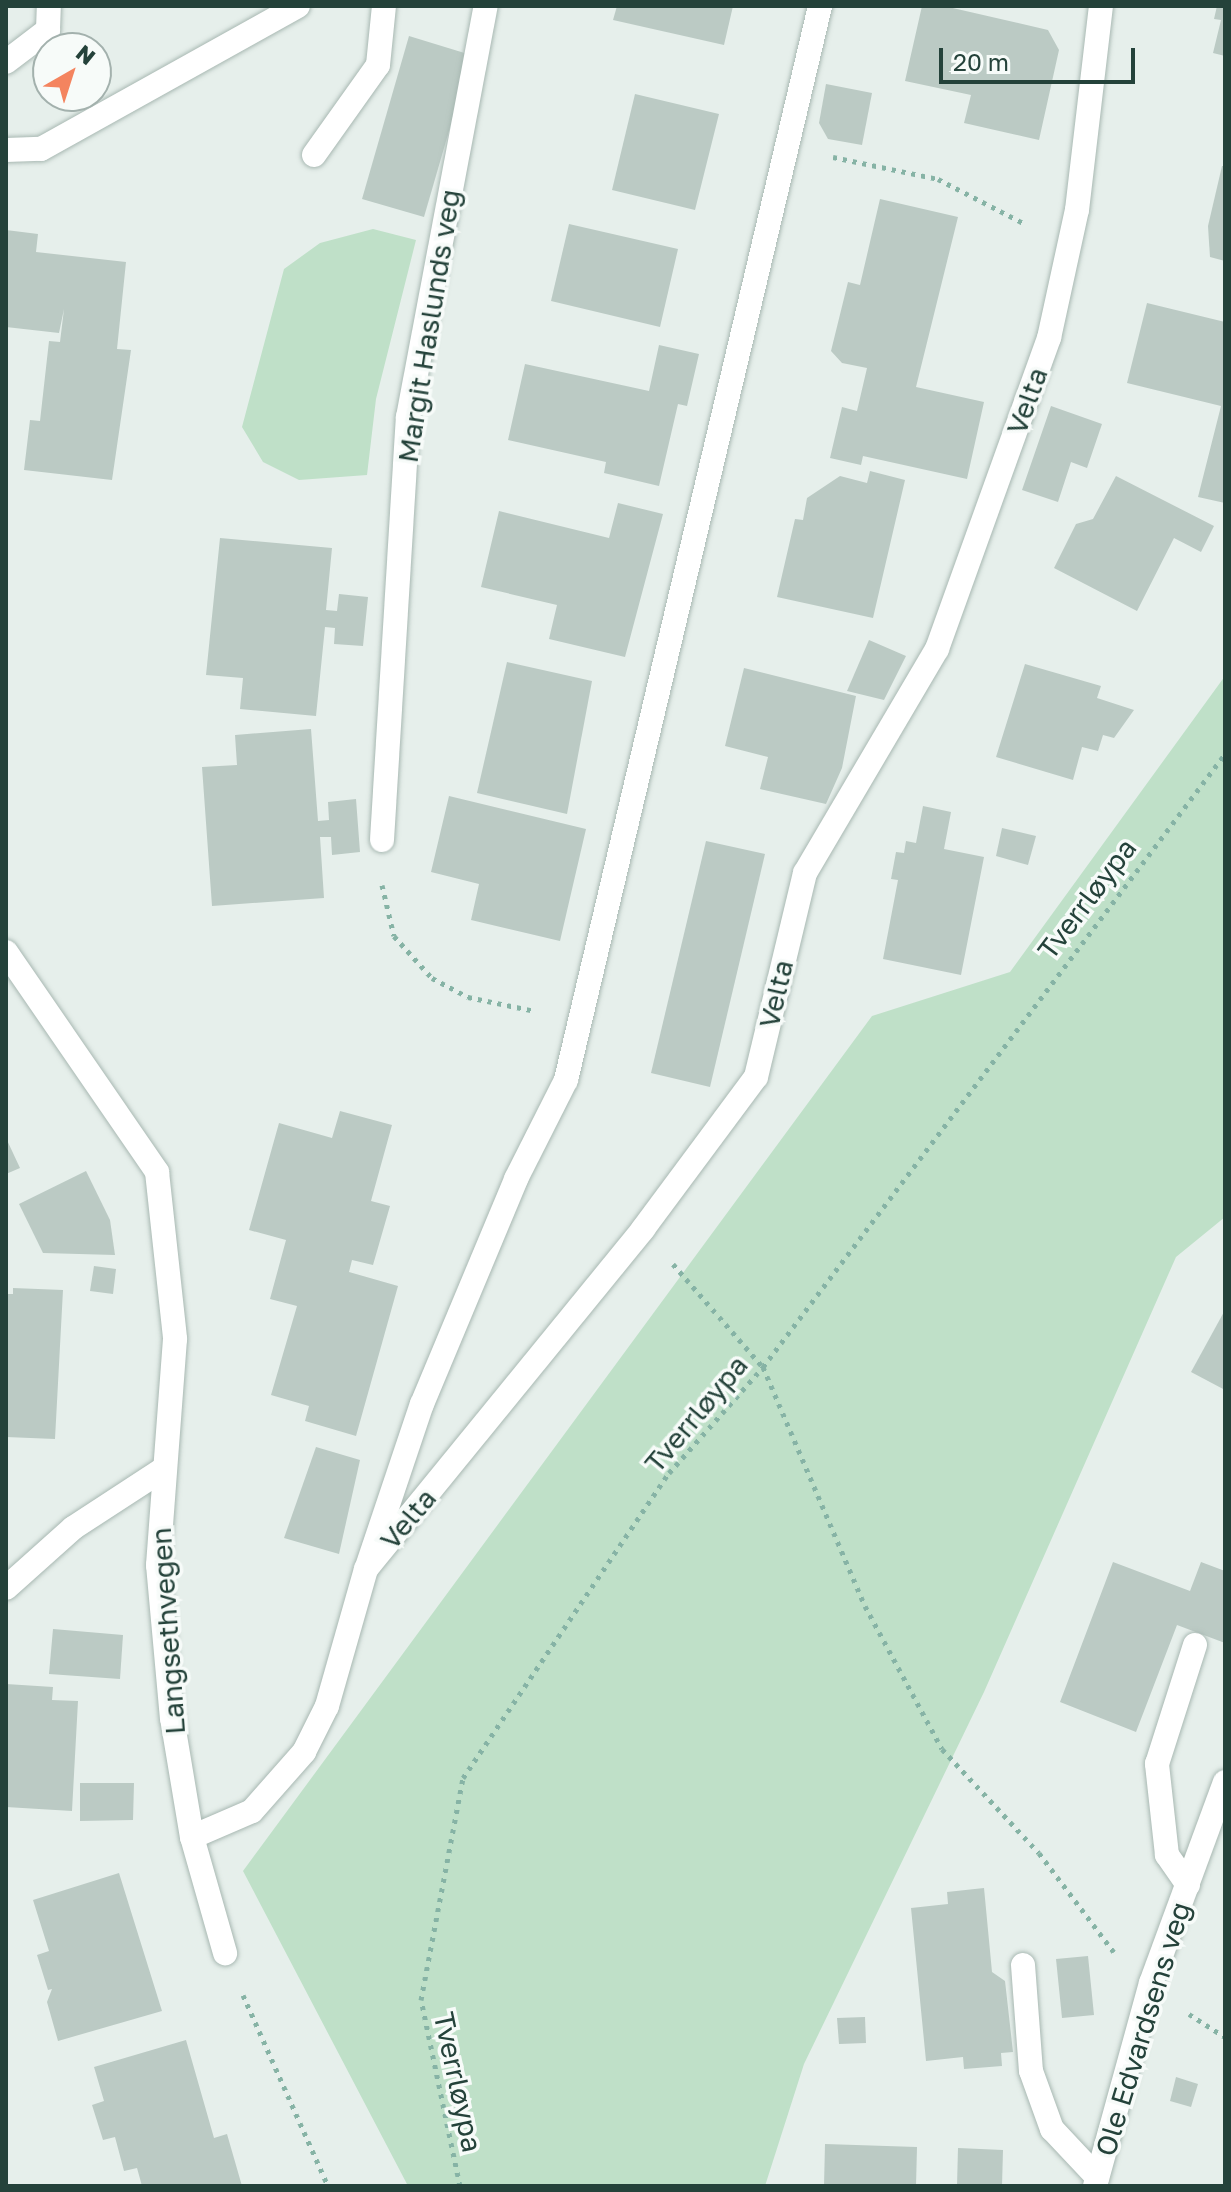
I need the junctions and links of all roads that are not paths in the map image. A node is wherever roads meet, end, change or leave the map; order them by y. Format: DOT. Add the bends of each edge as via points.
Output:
graph roads {
  1 [pos="49,6"];
  2 [pos="298,6"];
  3 [pos="384,6"];
  4 [pos="486,6"];
  5 [pos="820,6"];
  6 [pos="1101,6"];
  7 [pos="6,62"];
  8 [pos="6,150"];
  9 [pos="314,155"];
  10 [pos="382,840"];
  11 [pos="6,952"];
  12 [pos="162,1470"];
  13 [pos="366,1569"];
  14 [pos="6,1588"];
  15 [pos="1195,1645"];
  16 [pos="1225,1782"];
  17 [pos="192,1837"];
  18 [pos="1188,1885"];
  19 [pos="225,1953"];
  20 [pos="1023,1965"];
  21 [pos="1096,2181"];
  1 -- 7 [label="street" via="48,30"];
  2 -- 8 [label="street" via="41,149"];
  3 -- 9 [label="street" via="378,65"];
  4 -- 10 [label="street, Margit Haslunds veg" via="408,417"];
  5 -- 13 [label="street" via="566,1080 516,1179 422,1404"];
  6 -- 13 [label="street, Velta" via="1069,247 1049,338 937,649 805,873 756,1077 643,1229"];
  11 -- 12 [label="street, Langsethvegen" via="157,1172 175,1339"];
  12 -- 14 [label="street" via="73,1528"];
  12 -- 17 [label="street, Langsethvegen" via="158,1565 172,1718"];
  13 -- 17 [label="street, Velta" via="327,1706 304,1752 252,1811"];
  15 -- 18 [label="street" via="1157,1764 1167,1855"];
  16 -- 18 [label="street, Ole Edvardsens veg"];
  17 -- 19 [label="street, Langsethvegen"];
  18 -- 21 [label="street, Ole Edvardsens veg" via="1151,1983"];
  20 -- 21 [label="street" via="1031,2071 1052,2129"];
}
